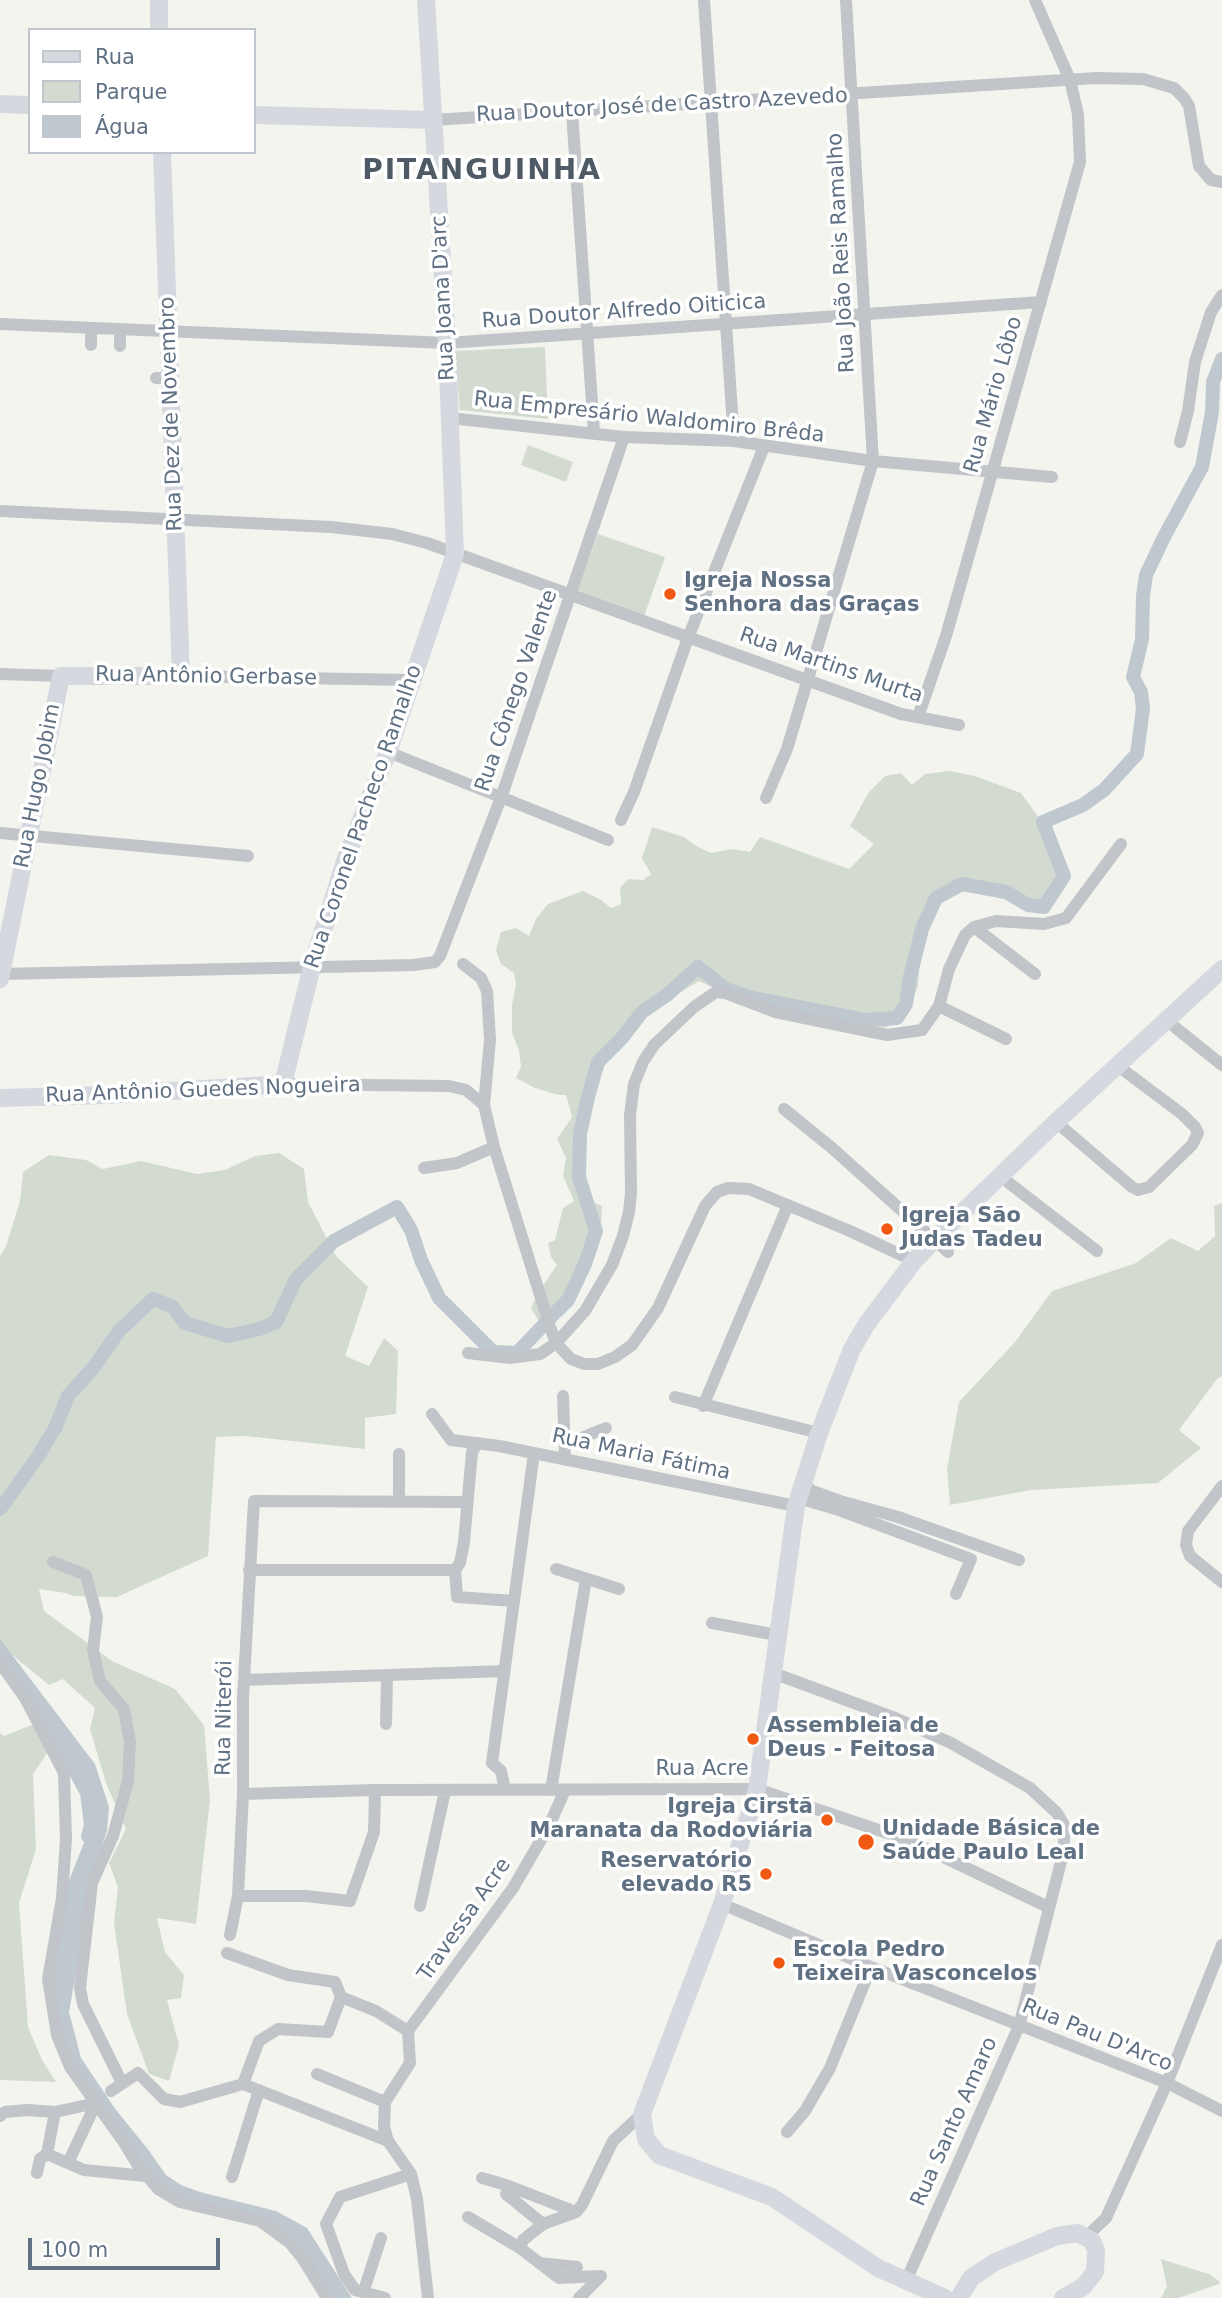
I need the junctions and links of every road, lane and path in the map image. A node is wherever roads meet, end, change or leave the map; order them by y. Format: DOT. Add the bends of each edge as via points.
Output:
graph roads {
  1 [pos="159,0"];
  2 [pos="426,0"];
  3 [pos="704,0"];
  4 [pos="845,0"];
  5 [pos="1035,0"];
  6 [pos="159,28"];
  7 [pos="1070,80"];
  8 [pos="852,94"];
  9 [pos="712,103"];
  10 [pos="0,104"];
  11 [pos="28,105"];
  12 [pos="572,112"];
  13 [pos="256,115"];
  14 [pos="433,120"];
  15 [pos="162,154"];
  16 [pos="1222,182"];
  17 [pos="1222,295"];
  18 [pos="1041,302"];
  19 [pos="863,315"];
  20 [pos="0,324"];
  21 [pos="726,324"];
  22 [pos="91,328"];
  23 [pos="120,330"];
  24 [pos="169,332"];
  25 [pos="587,334"];
  26 [pos="447,343"];
  27 [pos="91,345"];
  28 [pos="120,346"];
  29 [pos="450,418"];
  30 [pos="594,432"];
  31 [pos="624,437"];
  32 [pos="734,441"];
  33 [pos="1180,442"];
  34 [pos="765,444"];
  35 [pos="873,461"];
  36 [pos="993,470"];
  37 [pos="1052,477"];
  38 [pos="0,511"];
  39 [pos="176,519"];
  40 [pos="455,554"];
  41 [pos="570,596"];
  42 [pos="688,638"];
  43 [pos="0,674"];
  44 [pos="61,676"];
  45 [pos="181,676"];
  46 [pos="411,680"];
  47 [pos="806,680"];
  48 [pos="918,717"];
  49 [pos="959,725"];
  50 [pos="388,752"];
  51 [pos="502,795"];
  52 [pos="766,798"];
  53 [pos="621,820"];
  54 [pos="0,834"];
  55 [pos="28,836"];
  56 [pos="608,840"];
  57 [pos="1121,844"];
  58 [pos="248,856"];
  59 [pos="974,927"];
  60 [pos="463,964"];
  61 [pos="312,966"];
  62 [pos="1222,969"];
  63 [pos="1035,974"];
  64 [pos="0,976"];
  65 [pos="939,1006"];
  66 [pos="1166,1020"];
  67 [pos="1006,1038"];
  68 [pos="1222,1065"];
  69 [pos="1118,1066"];
  70 [pos="283,1084"];
  71 [pos="0,1098"];
  72 [pos="484,1105"];
  73 [pos="784,1109"];
  74 [pos="1056,1122"];
  75 [pos="494,1147"];
  76 [pos="424,1168"];
  77 [pos="1000,1176"];
  78 [pos="788,1205"];
  79 [pos="941,1246"];
  80 [pos="1097,1251"];
  81 [pos="914,1261"];
  82 [pos="556,1343"];
  83 [pos="468,1353"];
  84 [pos="563,1396"];
  85 [pos="675,1397"];
  86 [pos="703,1406"];
  87 [pos="432,1414"];
  88 [pos="606,1428"];
  89 [pos="819,1433"];
  90 [pos="478,1443"];
  91 [pos="566,1444"];
  92 [pos="534,1453"];
  93 [pos="399,1454"];
  94 [pos="565,1459"];
  95 [pos="1221,1491"];
  96 [pos="799,1496"];
  97 [pos="399,1501"];
  98 [pos="467,1502"];
  99 [pos="1019,1560"];
  100 [pos="53,1562"];
  101 [pos="556,1569"];
  102 [pos="249,1570"];
  103 [pos="455,1570"];
  104 [pos="586,1579"];
  105 [pos="1222,1581"];
  106 [pos="619,1589"];
  107 [pos="956,1594"];
  108 [pos="514,1601"];
  109 [pos="712,1623"];
  110 [pos="777,1635"];
  111 [pos="0,1663"];
  112 [pos="504,1671"];
  113 [pos="773,1673"];
  114 [pos="387,1675"];
  115 [pos="244,1679"];
  116 [pos="386,1724"];
  117 [pos="757,1789"];
  118 [pos="375,1790"];
  119 [pos="505,1790"];
  120 [pos="551,1790"];
  121 [pos="565,1790"];
  122 [pos="445,1791"];
  123 [pos="243,1794"];
  124 [pos="238,1896"];
  125 [pos="722,1904"];
  126 [pos="420,1906"];
  127 [pos="1048,1907"];
  128 [pos="230,1935"];
  129 [pos="1222,1945"];
  130 [pos="227,1953"];
  131 [pos="871,1966"];
  132 [pos="341,1997"];
  133 [pos="1018,2026"];
  134 [pos="408,2031"];
  135 [pos="317,2074"];
  136 [pos="122,2083"];
  137 [pos="243,2084"];
  138 [pos="1167,2084"];
  139 [pos="259,2090"];
  140 [pos="111,2091"];
  141 [pos="385,2102"];
  142 [pos="96,2103"];
  143 [pos="1222,2111"];
  144 [pos="55,2112"];
  145 [pos="0,2116"];
  146 [pos="642,2122"];
  147 [pos="787,2132"];
  148 [pos="388,2141"];
  149 [pos="47,2154"];
  150 [pos="68,2163"];
  151 [pos="37,2173"];
  152 [pos="411,2174"];
  153 [pos="146,2176"];
  154 [pos="232,2177"];
  155 [pos="482,2178"];
  156 [pos="506,2194"];
  157 [pos="576,2212"];
  158 [pos="468,2217"];
  159 [pos="543,2224"];
  160 [pos="1087,2236"];
  161 [pos="381,2238"];
  162 [pos="520,2248"];
  163 [pos="539,2263"];
  164 [pos="577,2266"];
  165 [pos="906,2281"];
  166 [pos="360,2290"];
  167 [pos="962,2295"];
  168 [pos="327,2298"];
  169 [pos="385,2298"];
  170 [pos="428,2298"];
  171 [pos="579,2298"];
  172 [pos="921,2298"];
  173 [pos="945,2298"];
  174 [pos="1063,2298"];
  1 -- 6 [label="street"];
  2 -- 14 [label="street, Rua Joana D'arc"];
  3 -- 9 [label="street"];
  4 -- 8 [label="street, Rua João Reis Ramalho"];
  5 -- 7 [label="street, Rua Mário Lôbo"];
  7 -- 8 [label="street, Rua Doutor José de Castro Azevedo"];
  7 -- 16 [label="street, Rua Doutor José de Castro Azevedo" via="1143,79 1174,88 1189,106 1199,166 1210,180"];
  7 -- 18 [label="street, Rua Mário Lôbo" via="1078,114 1080,162"];
  8 -- 9 [label="street, Rua Doutor José de Castro Azevedo"];
  8 -- 19 [label="street, Rua João Reis Ramalho"];
  9 -- 12 [label="street, Rua Doutor José de Castro Azevedo"];
  9 -- 21 [label="street"];
  10 -- 11 [label="street"];
  12 -- 14 [label="street, Rua Doutor José de Castro Azevedo"];
  12 -- 25 [label="street"];
  13 -- 14 [label="street, Rua Doutor José de Castro Azevedo"];
  14 -- 26 [label="street, Rua Joana D'arc"];
  15 -- 24 [label="street, Rua Dez de Novembro"];
  17 -- 33 [label="street" via="1211,312 1195,362"];
  18 -- 19 [label="street, Rua Doutor Alfredo Oiticica"];
  18 -- 36 [label="street, Rua Mário Lôbo"];
  19 -- 21 [label="street, Rua Doutor Alfredo Oiticica"];
  19 -- 35 [label="street, Rua João Reis Ramalho"];
  20 -- 22 [label="street, Rua Doutor Alfredo Oiticica"];
  21 -- 25 [label="street, Rua Doutor Alfredo Oiticica"];
  21 -- 32 [label="street"];
  22 -- 23 [label="street, Rua Doutor Alfredo Oiticica"];
  22 -- 27 [label="street"];
  23 -- 24 [label="street, Rua Doutor Alfredo Oiticica"];
  23 -- 28 [label="street"];
  24 -- 26 [label="street, Rua Doutor Alfredo Oiticica"];
  24 -- 39 [label="street, Rua Dez de Novembro" via="163,378"];
  25 -- 26 [label="street, Rua Doutor Alfredo Oiticica"];
  25 -- 30 [label="street"];
  26 -- 29 [label="street, Rua Joana D'arc"];
  29 -- 30 [label="street, Rua Empresário Waldomiro Brêda"];
  29 -- 40 [label="street, Rua Joana D'arc"];
  30 -- 31 [label="street, Rua Empresário Waldomiro Brêda"];
  31 -- 32 [label="street, Rua Empresário Waldomiro Brêda"];
  31 -- 41 [label="street, Rua Cônego Valente"];
  32 -- 34 [label="street, Rua Empresário Waldomiro Brêda"];
  34 -- 35 [label="street, Rua Empresário Waldomiro Brêda"];
  34 -- 42 [label="street"];
  35 -- 36 [label="street, Rua Empresário Waldomiro Brêda"];
  35 -- 47 [label="street"];
  36 -- 37 [label="street, Rua Empresário Waldomiro Brêda"];
  36 -- 48 [label="street, Rua Mário Lôbo"];
  38 -- 39 [label="street, Rua Martins Murta"];
  39 -- 40 [label="street, Rua Martins Murta" via="391,534"];
  39 -- 45 [label="street, Rua Dez de Novembro"];
  40 -- 41 [label="street, Rua Martins Murta"];
  40 -- 46 [label="street, Rua Coronel Pacheco Ramalho"];
  41 -- 42 [label="street, Rua Martins Murta"];
  41 -- 51 [label="street, Rua Cônego Valente"];
  42 -- 47 [label="street, Rua Martins Murta"];
  42 -- 53 [label="street"];
  43 -- 44 [label="street, Rua Antônio Gerbase"];
  44 -- 45 [label="street, Rua Antônio Gerbase"];
  44 -- 55 [label="street, Rua Hugo Jobim"];
  45 -- 46 [label="street, Rua Antônio Gerbase"];
  46 -- 50 [label="street, Rua Coronel Pacheco Ramalho"];
  47 -- 48 [label="street, Rua Martins Murta"];
  47 -- 52 [label="street"];
  48 -- 49 [label="street, Rua Martins Murta"];
  50 -- 51 [label="street"];
  50 -- 61 [label="street, Rua Coronel Pacheco Ramalho" via="346,859"];
  51 -- 56 [label="street"];
  51 -- 61 [label="street, Rua Cônego Valente" via="435,962"];
  54 -- 55 [label="street"];
  55 -- 58 [label="street"];
  55 -- 64 [label="street, Rua Hugo Jobim"];
  57 -- 59 [label="street" via="1066,918 1044,924 996,921"];
  59 -- 63 [label="street"];
  59 -- 65 [label="street" via="965,935 949,969"];
  60 -- 72 [label="street" via="481,978 486,991 490,1040"];
  61 -- 64 [label="street"];
  61 -- 70 [label="street, Rua Coronel Pacheco Ramalho"];
  62 -- 66 [label="street"];
  65 -- 67 [label="street"];
  65 -- 82 [label="street" via="922,1030 887,1035 775,1012 726,993 716,992 694,1007 654,1045 638,1073 630,1115 631,1193 623,1236 586,1311"];
  66 -- 68 [label="street"];
  66 -- 69 [label="street"];
  69 -- 74 [label="street"];
  69 -- 74 [label="street" via="1182,1114 1198,1133 1192,1145 1149,1186 1132,1187"];
  70 -- 71 [label="street, Rua Antônio Guedes Nogueira"];
  70 -- 72 [label="street, Rua Antônio Guedes Nogueira" via="449,1086 466,1090"];
  72 -- 75 [label="street"];
  73 -- 79 [label="street"];
  74 -- 77 [label="street"];
  75 -- 76 [label="street" via="457,1163"];
  75 -- 82 [label="street"];
  77 -- 79 [label="street"];
  77 -- 80 [label="street"];
  78 -- 81 [label="street"];
  78 -- 82 [label="street" via="749,1189 717,1192 705,1206 658,1308 632,1345 598,1364 584,1364 571,1359"];
  78 -- 86 [label="street"];
  79 -- 81 [label="street"];
  81 -- 89 [label="street" via="852,1349"];
  82 -- 83 [label="street" via="528,1357"];
  84 -- 91 [label="street"];
  85 -- 86 [label="street"];
  86 -- 89 [label="street"];
  87 -- 90 [label="street, Rua Maria Fátima" via="451,1440"];
  88 -- 91 [label="street"];
  89 -- 96 [label="street"];
  90 -- 92 [label="street, Rua Maria Fátima"];
  90 -- 98 [label="street" via="472,1452"];
  91 -- 94 [label="street"];
  92 -- 94 [label="street, Rua Maria Fátima"];
  92 -- 108 [label="street"];
  93 -- 97 [label="street"];
  94 -- 96 [label="street, Rua Maria Fátima"];
  95 -- 105 [label="street" via="1186,1538 1190,1556"];
  96 -- 99 [label="street" via="811,1491"];
  96 -- 107 [label="street" via="971,1559"];
  96 -- 110 [label="street"];
  97 -- 98 [label="street"];
  97 -- 102 [label="street, Rua Niterói" via="254,1501"];
  98 -- 103 [label="street" via="464,1542"];
  100 -- 136 [label="street" via="86,1575 97,1617 93,1650 100,1681 124,1709 131,1742 128,1781 113,1836 92,1883 80,1989"];
  101 -- 104 [label="street"];
  102 -- 103 [label="street"];
  102 -- 115 [label="street, Rua Niterói"];
  103 -- 108 [label="street" via="457,1597"];
  104 -- 106 [label="street"];
  104 -- 120 [label="street"];
  108 -- 112 [label="street"];
  109 -- 110 [label="street"];
  110 -- 113 [label="street"];
  111 -- 142 [label="street" via="25,1698 64,1773 66,1839 62,1898 48,1979 50,2006 70,2067"];
  112 -- 114 [label="street"];
  112 -- 119 [label="street" via="492,1763 501,1771"];
  113 -- 117 [label="street"];
  113 -- 127 [label="street, Rua Santo Amaro" via="951,1743 1030,1788 1064,1825 1065,1841"];
  114 -- 115 [label="street"];
  114 -- 116 [label="street"];
  115 -- 123 [label="street, Rua Niterói"];
  117 -- 121 [label="street, Rua Acre"];
  117 -- 125 [label="street"];
  117 -- 127 [label="street, Rua Acre" via="908,1840"];
  118 -- 122 [label="street, Rua Acre"];
  118 -- 123 [label="street, Rua Acre"];
  118 -- 124 [label="street" via="374,1832 348,1902 306,1896"];
  119 -- 120 [label="street, Rua Acre"];
  119 -- 122 [label="street, Rua Acre"];
  120 -- 121 [label="street, Rua Acre"];
  121 -- 134 [label="street, Travessa Acre" via="513,1888"];
  122 -- 126 [label="street"];
  123 -- 124 [label="street, Rua Niterói"];
  124 -- 128 [label="street, Rua Niterói"];
  125 -- 131 [label="street, Rua Pau D'Arco"];
  125 -- 146 [label="street"];
  127 -- 133 [label="street, Rua Santo Amaro"];
  129 -- 138 [label="street"];
  130 -- 132 [label="street" via="288,1975 335,1982"];
  131 -- 133 [label="street, Rua Pau D'Arco"];
  131 -- 147 [label="street" via="830,2068 806,2111"];
  132 -- 134 [label="street"];
  132 -- 137 [label="street" via="328,2032 278,2029 259,2041"];
  133 -- 138 [label="street, Rua Pau D'Arco"];
  133 -- 165 [label="street, Rua Santo Amaro"];
  134 -- 141 [label="street" via="410,2063"];
  135 -- 141 [label="street"];
  136 -- 137 [label="street" via="138,2073 164,2099 180,2102"];
  136 -- 140 [label="street"];
  137 -- 139 [label="street"];
  138 -- 143 [label="street, Rua Pau D'Arco"];
  138 -- 160 [label="street" via="1106,2218"];
  139 -- 148 [label="street"];
  139 -- 154 [label="street"];
  141 -- 148 [label="street"];
  142 -- 144 [label="street"];
  142 -- 150 [label="street"];
  142 -- 153 [label="street"];
  144 -- 145 [label="street" via="27,2110"];
  144 -- 149 [label="street"];
  146 -- 157 [label="street" via="613,2141"];
  146 -- 165 [label="street" via="646,2139 659,2155 772,2197 864,2259"];
  148 -- 152 [label="street"];
  149 -- 150 [label="street"];
  149 -- 151 [label="street" via="40,2159"];
  150 -- 153 [label="street" via="84,2170"];
  152 -- 166 [label="street" via="340,2197 326,2224 344,2274"];
  152 -- 170 [label="street"];
  153 -- 168 [label="street" via="180,2202 260,2221 290,2243"];
  155 -- 157 [label="street"];
  156 -- 159 [label="street"];
  157 -- 159 [label="street"];
  158 -- 162 [label="street"];
  159 -- 162 [label="street"];
  160 -- 167 [label="street" via="1067,2234 995,2262 971,2278"];
  160 -- 174 [label="street" via="1096,2250 1095,2272 1083,2287"];
  161 -- 166 [label="street"];
  162 -- 163 [label="street"];
  163 -- 164 [label="street"];
  163 -- 171 [label="street" via="559,2278 601,2276"];
  165 -- 172 [label="street"];
  165 -- 173 [label="street"];
  166 -- 169 [label="street"];
}
